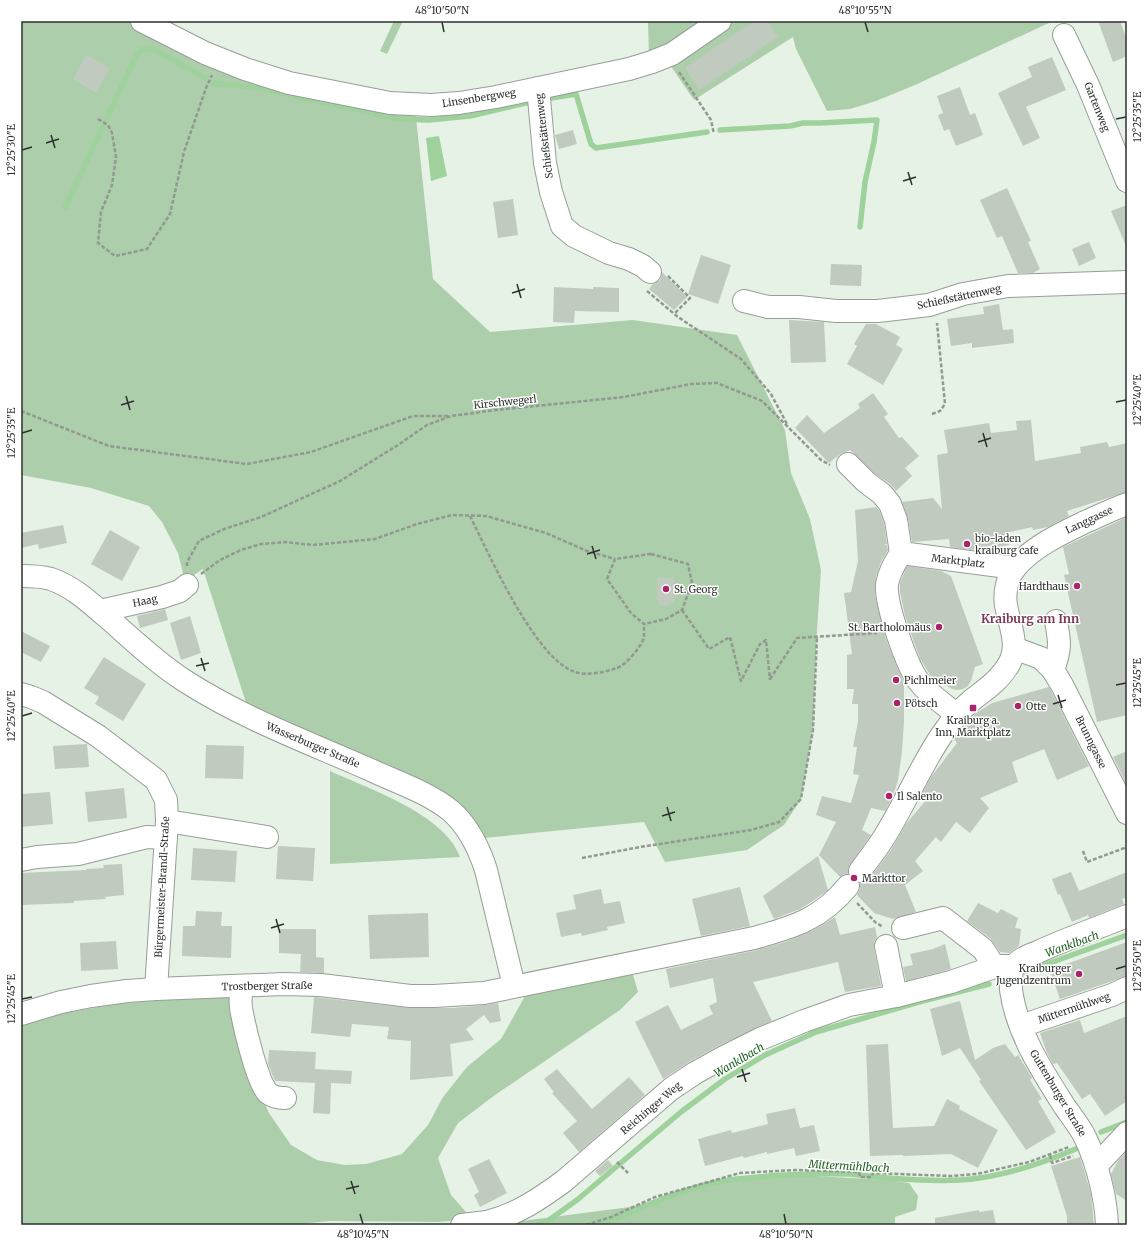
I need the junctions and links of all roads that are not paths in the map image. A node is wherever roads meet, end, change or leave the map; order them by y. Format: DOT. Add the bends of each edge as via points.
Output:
graph roads {
  1 [pos="142,21"];
  2 [pos="720,21"];
  3 [pos="1064,35"];
  4 [pos="538,88"];
  5 [pos="1127,181"];
  6 [pos="647,280"];
  7 [pos="1127,282"];
  8 [pos="744,301"];
  9 [pos="848,464"];
  10 [pos="1127,504"];
  11 [pos="901,553"];
  12 [pos="1015,568"];
  13 [pos="21,576"];
  14 [pos="187,576"];
  15 [pos="100,611"];
  16 [pos="1056,620"];
  17 [pos="1014,648"];
  18 [pos="1053,670"];
  19 [pos="21,694"];
  20 [pos="956,715"];
  21 [pos="1127,813"];
  22 [pos="166,830"];
  23 [pos="267,837"];
  24 [pos="21,860"];
  25 [pos="1127,916"];
  26 [pos="1005,966"];
  27 [pos="241,986"];
  28 [pos="514,986"];
  29 [pos="1127,988"];
  30 [pos="156,989"];
  31 [pos="896,996"];
  32 [pos="21,1014"];
  33 [pos="1021,1026"];
  34 [pos="285,1098"];
  35 [pos="1127,1133"];
  36 [pos="1096,1166"];
  37 [pos="462,1225"];
  38 [pos="1107,1225"];
  1 -- 4 [label="street, Linsenbergweg" via="205,53 245,69 289,83 390,103 459,103"];
  2 -- 4 [label="street, Linsenbergweg" via="672,54 652,62"];
  3 -- 5 [label="street, Gartenweg" via="1088,85"];
  4 -- 6 [label="street, Schießstättenweg" via="545,163 562,226 574,236 643,266"];
  7 -- 8 [label="street, Schießstättenweg" via="1008,286 963,294 929,304 878,311 768,307"];
  9 -- 11 [label="street" via="890,504 896,520"];
  10 -- 12 [label="street, Langgasse" via="1052,538"];
  11 -- 12 [label="street, Marktplatz"];
  11 -- 20 [label="street" via="892,566 887,584 897,631 919,682"];
  12 -- 17 [label="street" via="1008,580 1006,591"];
  13 -- 15 [label="street, Wasserburger Straße" via="35,576 64,584"];
  14 -- 15 [label="street, Haag" via="180,591"];
  15 -- 28 [label="street, Wasserburger Straße" via="184,680 222,704 414,790 451,812 462,823 481,855"];
  16 -- 18 [label="street" via="1060,643"];
  17 -- 18 [label="street, Brunngasse" via="1041,658"];
  17 -- 20 [label="street" via="1009,663 995,682"];
  18 -- 21 [label="street, Brunngasse"];
  19 -- 22 [label="street, Bürgermeister-Brandl-Straße" via="43,702 98,736 156,780 166,800"];
  20 -- 28 [label="street, Trostberger Straße" via="925,762 883,839 840,896 823,911 788,928 754,938"];
  22 -- 23 [label="street"];
  22 -- 24 [label="street" via="78,854"];
  22 -- 30 [label="street, Bürgermeister-Brandl-Straße"];
  25 -- 26 [label="street"];
  26 -- 31 [label="street, Reichinger Weg"];
  26 -- 31 [label="street" via="992,963 983,949 943,918 890,933"];
  26 -- 33 [label="street, Guttenburger Straße" via="1011,971 1013,1000"];
  27 -- 28 [label="street, Trostberger Straße" via="321,985 410,996 434,996 484,992"];
  27 -- 30 [label="street, Trostberger Straße"];
  27 -- 34 [label="street" via="241,1006 258,1074 269,1093 275,1097"];
  29 -- 33 [label="street, Mittermühlweg"];
  30 -- 32 [label="street, Trostberger Straße" via="91,996"];
  31 -- 37 [label="street, Reichinger Weg" via="842,1007 760,1039 722,1058 671,1089 549,1193 506,1216 487,1222"];
  33 -- 36 [label="street, Guttenburger Straße" via="1038,1064 1085,1137"];
  35 -- 36 [label="street"];
  36 -- 38 [label="street, Guttenburger Straße"];
}
